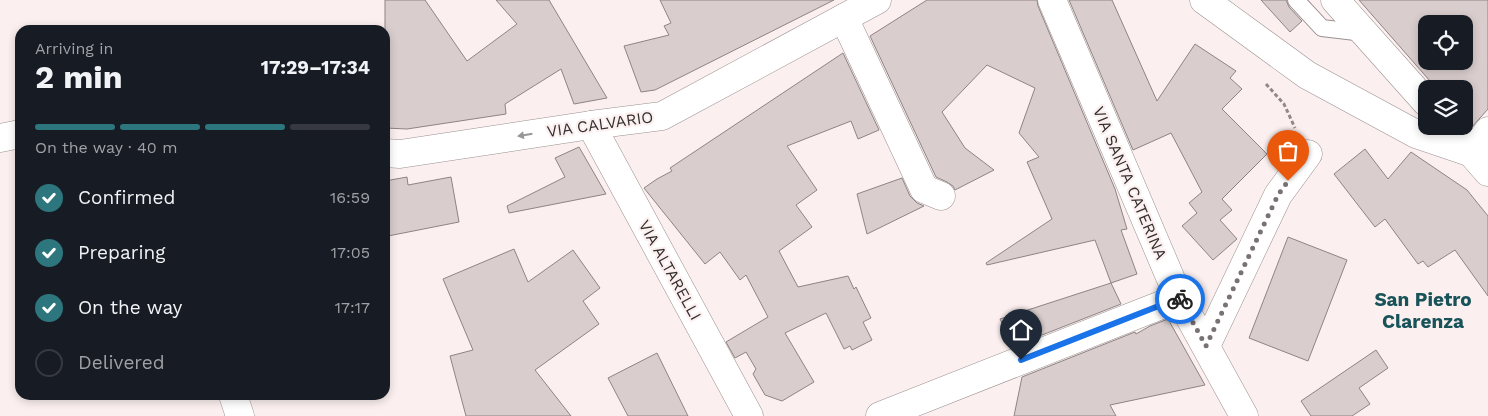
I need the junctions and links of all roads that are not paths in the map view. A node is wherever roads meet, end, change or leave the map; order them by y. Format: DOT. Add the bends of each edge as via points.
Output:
graph roads {
  1 [pos="877,0"];
  2 [pos="1052,0"];
  3 [pos="1204,0"];
  4 [pos="1296,0"];
  5 [pos="1335,0"];
  6 [pos="844,18"];
  7 [pos="1364,33"];
  8 [pos="1418,93"];
  9 [pos="590,125"];
  10 [pos="1488,131"];
  11 [pos="15,135"];
  12 [pos="1456,135"];
  13 [pos="0,138"];
  14 [pos="390,153"];
  15 [pos="1308,154"];
  16 [pos="1480,162"];
  17 [pos="941,196"];
  18 [pos="1179,298"];
  19 [pos="1206,346"];
  20 [pos="235,400"];
  21 [pos="240,416"];
  22 [pos="749,416"];
  23 [pos="880,416"];
  24 [pos="1244,416"];
  1 -- 6 [label="street, VIA CALVARIO"];
  2 -- 18 [label="street, VIA SANTA CATERINA"];
  3 -- 16 [label="street" via="1307,75 1416,134"];
  4 -- 7 [label="lane" via="1322,28"];
  5 -- 7 [label="street"];
  6 -- 9 [label="street, VIA CALVARIO" via="662,116"];
  6 -- 17 [label="street" via="924,189"];
  7 -- 8 [label="street"];
  9 -- 14 [label="street, VIA CALVARIO, one-way"];
  9 -- 22 [label="street, VIA ALTARELLI"];
  10 -- 16 [label="street"];
  11 -- 13 [label="street"];
  12 -- 16 [label="street"];
  15 -- 19 [label="street" via="1278,195"];
  18 -- 19 [label="street, VIA SANTA CATERINA"];
  18 -- 23 [label="street"];
  19 -- 24 [label="street, VIA SANTA CATERINA"];
  20 -- 21 [label="street"];
}
